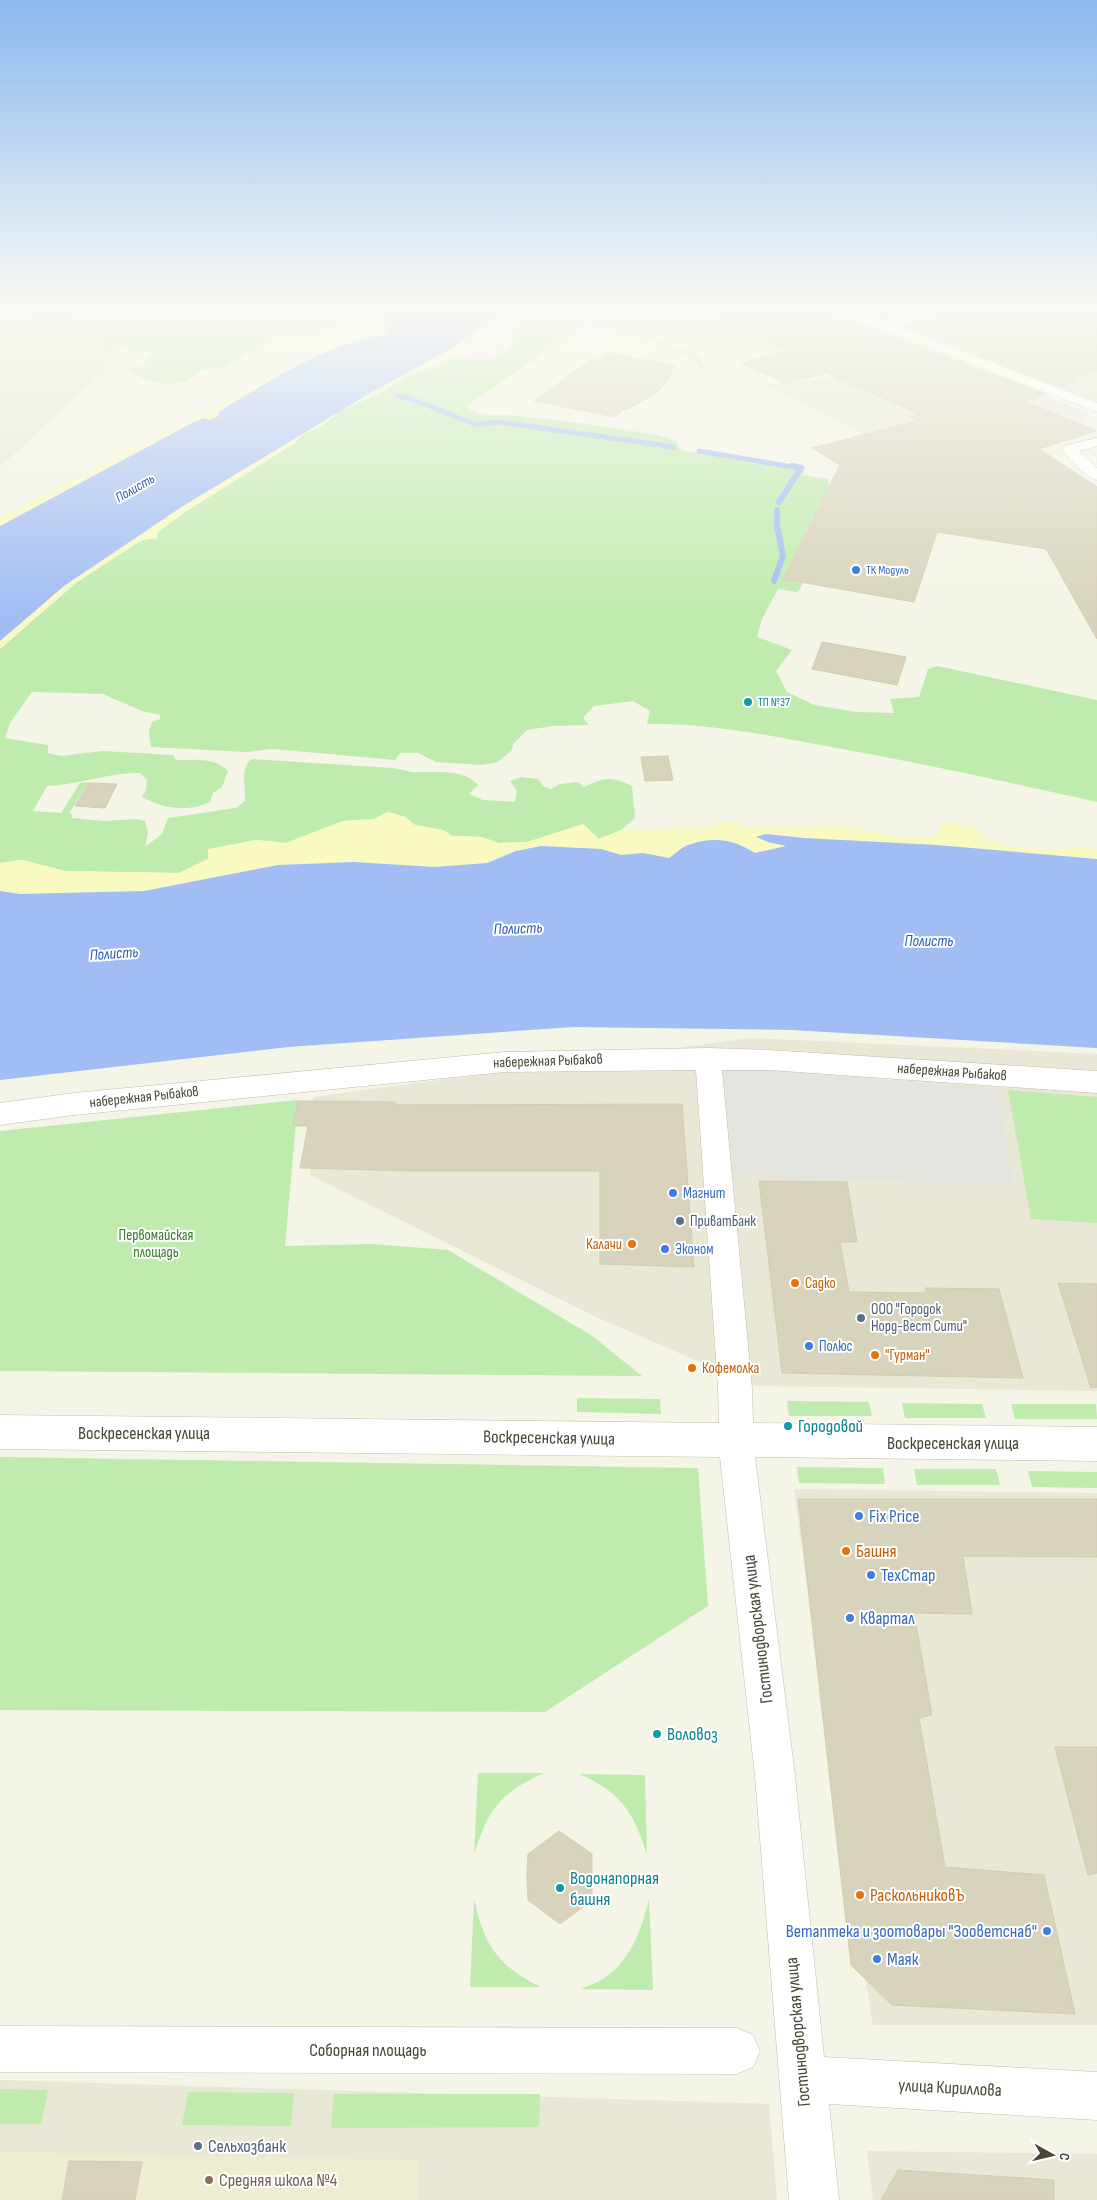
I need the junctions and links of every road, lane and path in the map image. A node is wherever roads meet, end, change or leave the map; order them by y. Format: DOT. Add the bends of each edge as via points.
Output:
graph roads {
  1 [pos="1097,442"];
  2 [pos="1097,475"];
  3 [pos="708,1058"];
  4 [pos="1097,1082"];
  5 [pos="0,1114"];
  6 [pos="0,1432"];
  7 [pos="736,1442"];
  8 [pos="1097,1444"];
  9 [pos="0,2049"];
  10 [pos="737,2051"];
  11 [pos="802,2079"];
  12 [pos="1097,2096"];
  13 [pos="814,2200"];
  1 -- 2 [label="street" via="1069,449"];
  3 -- 4 [label="street, набережная Рыбаков"];
  3 -- 5 [label="street, набережная Рыбаков" via="505,1062"];
  3 -- 7 [label="street, Гостинодворская улица" via="735,1388"];
  6 -- 7 [label="street, Воскресенская улица"];
  7 -- 8 [label="street, Воскресенская улица"];
  7 -- 11 [label="street, Гостинодворская улица" via="776,1776"];
  9 -- 10 [label="street, Соборная площадь"];
  11 -- 12 [label="street, улица Кириллова"];
  11 -- 13 [label="street, Гостинодворская улица"];
}
